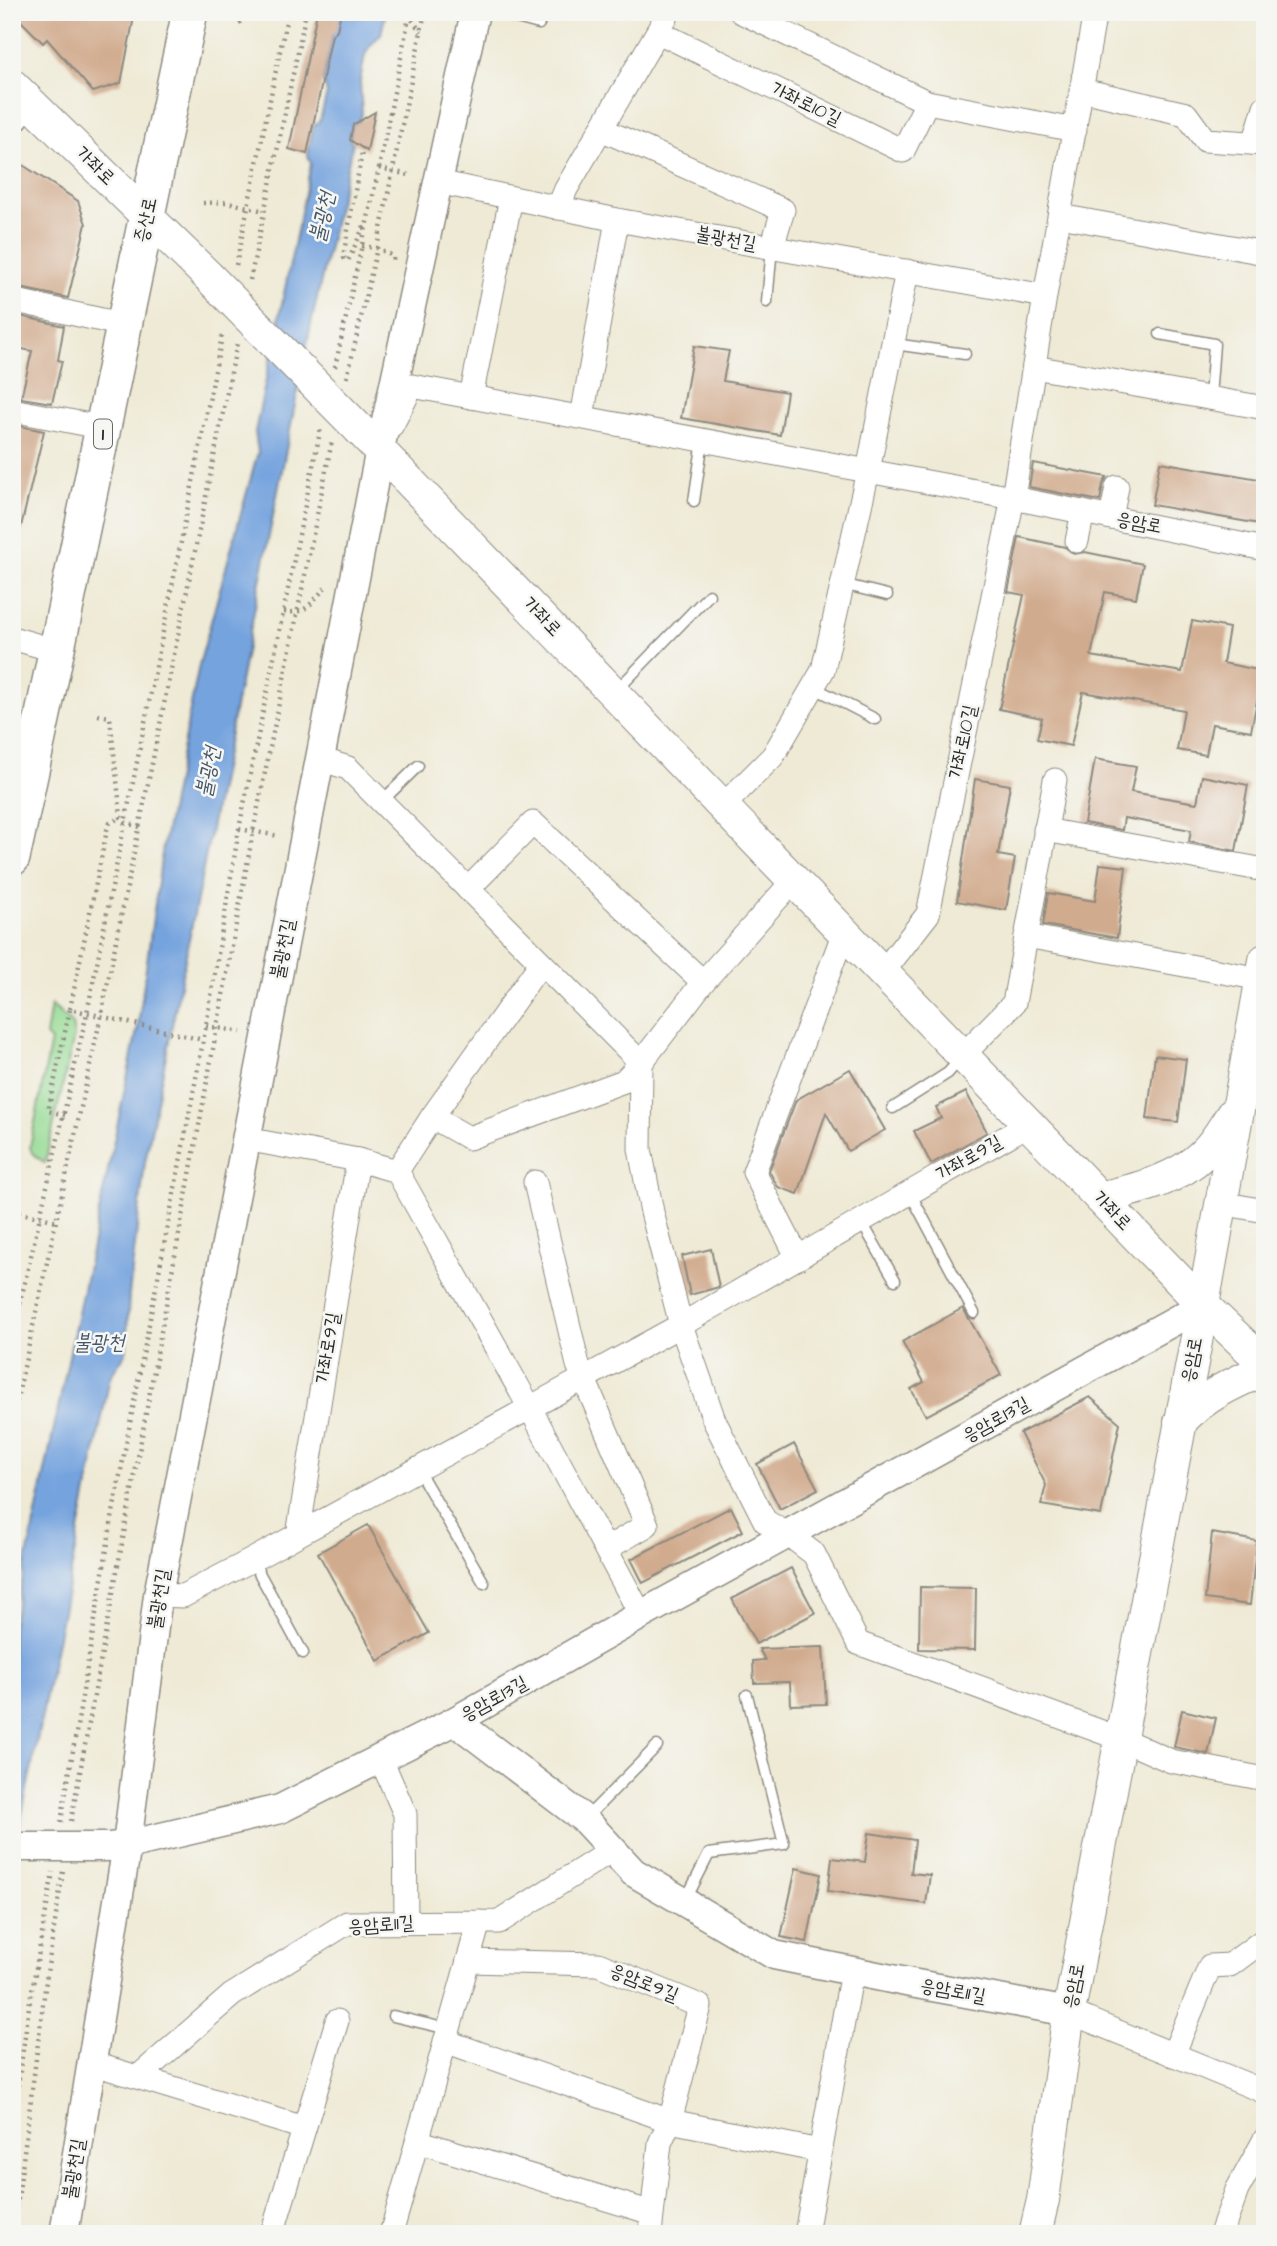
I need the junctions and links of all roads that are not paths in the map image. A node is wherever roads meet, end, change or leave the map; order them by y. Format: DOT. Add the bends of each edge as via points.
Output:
graph roads {
  1 [pos="190,12"];
  2 [pos="475,12"];
  3 [pos="494,12"];
  4 [pos="543,12"];
  5 [pos="741,12"];
  6 [pos="1096,12"];
  7 [pos="664,22"];
  8 [pos="12,85"];
  9 [pos="1082,90"];
  10 [pos="927,102"];
  11 [pos="35,107"];
  12 [pos="1265,107"];
  13 [pos="601,129"];
  14 [pos="1075,130"];
  15 [pos="12,134"];
  16 [pos="1259,144"];
  17 [pos="438,181"];
  18 [pos="511,198"];
  19 [pos="558,208"];
  20 [pos="146,216"];
  21 [pos="1060,216"];
  22 [pos="617,220"];
  23 [pos="772,247"];
  24 [pos="1265,253"];
  25 [pos="907,271"];
  26 [pos="1045,296"];
  27 [pos="12,300"];
  28 [pos="767,302"];
  29 [pos="124,325"];
  30 [pos="1160,334"];
  31 [pos="894,344"];
  32 [pos="965,354"];
  33 [pos="1034,367"];
  34 [pos="471,397"];
  35 [pos="1210,398"];
  36 [pos="1265,408"];
  37 [pos="12,410"];
  38 [pos="582,417"];
  39 [pos="104,428"];
  40 [pos="370,440"];
  41 [pos="703,440"];
  42 [pos="868,471"];
  43 [pos="1117,486"];
  44 [pos="1013,498"];
  45 [pos="694,501"];
  46 [pos="1083,512"];
  47 [pos="1111,518"];
  48 [pos="1077,541"];
  49 [pos="1265,549"];
  50 [pos="842,584"];
  51 [pos="709,594"];
  52 [pos="887,595"];
  53 [pos="12,638"];
  54 [pos="57,651"];
  55 [pos="813,687"];
  56 [pos="614,693"];
  57 [pos="875,719"];
  58 [pos="320,759"];
  59 [pos="418,766"];
  60 [pos="1055,780"];
  61 [pos="381,802"];
  62 [pos="723,806"];
  63 [pos="1045,830"];
  64 [pos="12,858"];
  65 [pos="1265,870"];
  66 [pos="794,880"];
  67 [pos="468,889"];
  68 [pos="844,932"];
  69 [pos="1026,936"];
  70 [pos="541,962"];
  71 [pos="1263,970"];
  72 [pos="883,972"];
  73 [pos="703,982"];
  74 [pos="963,1055"];
  75 [pos="641,1063"];
  76 [pos="1238,1106"];
  77 [pos="893,1108"];
  78 [pos="432,1117"];
  79 [pos="1029,1124"];
  80 [pos="246,1139"];
  81 [pos="358,1160"];
  82 [pos="397,1171"];
  83 [pos="536,1182"];
  84 [pos="910,1193"];
  85 [pos="1100,1198"];
  86 [pos="1221,1203"];
  87 [pos="1263,1210"];
  88 [pos="862,1221"];
  89 [pos="798,1258"];
  90 [pos="895,1280"];
  91 [pos="1203,1305"];
  92 [pos="974,1313"];
  93 [pos="681,1325"];
  94 [pos="1265,1364"];
  95 [pos="1265,1369"];
  96 [pos="585,1378"];
  97 [pos="530,1408"];
  98 [pos="1180,1422"];
  99 [pos="418,1469"];
  100 [pos="298,1535"];
  101 [pos="789,1535"];
  102 [pos="606,1549"];
  103 [pos="253,1560"];
  104 [pos="484,1583"];
  105 [pos="158,1595"];
  106 [pos="641,1615"];
  107 [pos="303,1653"];
  108 [pos="747,1695"];
  109 [pos="456,1721"];
  110 [pos="1121,1740"];
  111 [pos="656,1746"];
  112 [pos="380,1757"];
  113 [pos="1265,1779"];
  114 [pos="584,1819"];
  115 [pos="116,1846"];
  116 [pos="12,1847"];
  117 [pos="612,1850"];
  118 [pos="684,1903"];
  119 [pos="406,1922"];
  120 [pos="479,1922"];
  121 [pos="1265,1939"];
  122 [pos="468,1961"];
  123 [pos="852,1971"];
  124 [pos="1069,2012"];
  125 [pos="393,2016"];
  126 [pos="337,2021"];
  127 [pos="447,2035"];
  128 [pos="1173,2055"];
  129 [pos="91,2063"];
  130 [pos="138,2077"];
  131 [pos="1265,2092"];
  132 [pos="670,2121"];
  133 [pos="304,2128"];
  134 [pos="1265,2139"];
  135 [pos="417,2141"];
  136 [pos="821,2151"];
  137 [pos="651,2223"];
  138 [pos="70,2233"];
  139 [pos="272,2234"];
  140 [pos="391,2234"];
  141 [pos="806,2234"];
  142 [pos="1035,2234"];
  143 [pos="1221,2234"];
  1 -- 20 [label="main road, 증산로 / 1"];
  2 -- 17 [label="street, 불광천길"];
  3 -- 4 [label="lane" via="539,24"];
  5 -- 10 [label="street"];
  6 -- 9 [label="street, 가좌로10길"];
  7 -- 10 [label="street, 가좌로10길" via="904,151"];
  7 -- 13 [label="street"];
  8 -- 11 [label="main road, 가좌로"];
  9 -- 14 [label="street, 가좌로10길"];
  9 -- 16 [label="street" via="1186,114 1205,140"];
  10 -- 14 [label="street"];
  11 -- 15 [label="lane"];
  11 -- 20 [label="main road, 가좌로"];
  12 -- 16 [label="street"];
  13 -- 19 [label="street"];
  13 -- 23 [label="street, 불광천길" via="783,210"];
  14 -- 21 [label="street, 가좌로10길"];
  17 -- 18 [label="street, 불광천길"];
  17 -- 40 [label="street, 불광천길"];
  18 -- 19 [label="street, 불광천길"];
  18 -- 34 [label="street"];
  19 -- 22 [label="street, 불광천길"];
  20 -- 29 [label="main road, 증산로 / 1"];
  20 -- 40 [label="main road, 가좌로, bridge" via="221,276"];
  21 -- 24 [label="street"];
  21 -- 26 [label="street, 가좌로10길"];
  22 -- 23 [label="street, 불광천길"];
  22 -- 38 [label="street"];
  23 -- 25 [label="street"];
  23 -- 28 [label="lane"];
  25 -- 26 [label="street"];
  25 -- 31 [label="street"];
  26 -- 33 [label="street, 가좌로10길"];
  27 -- 29 [label="street"];
  29 -- 39 [label="main road, 증산로 / 1"];
  30 -- 35 [label="lane" via="1214,344"];
  31 -- 32 [label="lane"];
  31 -- 42 [label="street"];
  33 -- 35 [label="street"];
  33 -- 44 [label="street, 가좌로10길"];
  34 -- 38 [label="street, 불광천길"];
  34 -- 40 [label="street, 불광천길" via="412,386"];
  35 -- 36 [label="street"];
  37 -- 39 [label="street"];
  38 -- 41 [label="street, 불광천길"];
  39 -- 54 [label="main road, 증산로 / 1"];
  40 -- 56 [label="main road, 가좌로"];
  40 -- 58 [label="street, 불광천길"];
  41 -- 42 [label="street, 불광천길"];
  41 -- 45 [label="lane"];
  42 -- 44 [label="street"];
  42 -- 50 [label="street"];
  43 -- 47 [label="street"];
  44 -- 46 [label="street, 응암로"];
  44 -- 72 [label="street, 가좌로10길" via="928,914"];
  46 -- 47 [label="street, 응암로"];
  46 -- 48 [label="street"];
  47 -- 49 [label="street, 응암로"];
  50 -- 52 [label="lane"];
  50 -- 55 [label="street" via="823,670"];
  51 -- 56 [label="lane"];
  53 -- 54 [label="street"];
  54 -- 64 [label="main road, 증산로 / 1"];
  55 -- 57 [label="lane"];
  55 -- 62 [label="street" via="773,756"];
  56 -- 62 [label="main road, 가좌로"];
  58 -- 61 [label="street" via="348,768"];
  58 -- 80 [label="street, 불광천길"];
  59 -- 61 [label="lane"];
  60 -- 63 [label="street"];
  61 -- 67 [label="street"];
  62 -- 66 [label="main road, 가좌로"];
  63 -- 65 [label="street"];
  63 -- 69 [label="street"];
  66 -- 68 [label="main road, 가좌로"];
  66 -- 73 [label="street"];
  67 -- 70 [label="street"];
  67 -- 73 [label="street" via="533,823"];
  68 -- 72 [label="main road, 가좌로"];
  68 -- 89 [label="street" via="754,1171"];
  69 -- 71 [label="street, 응암로"];
  69 -- 74 [label="street" via="1014,1003"];
  70 -- 75 [label="street"];
  70 -- 78 [label="street"];
  71 -- 76 [label="main road, 응암로"];
  72 -- 74 [label="main road, 가좌로"];
  73 -- 75 [label="street"];
  74 -- 77 [label="lane" via="948,1073"];
  74 -- 79 [label="main road, 가좌로"];
  75 -- 78 [label="street" via="624,1081 469,1138"];
  75 -- 93 [label="street" via="640,1149"];
  76 -- 85 [label="main road" via="1205,1153 1179,1173"];
  76 -- 86 [label="main road, 응암로"];
  78 -- 82 [label="street"];
  79 -- 84 [label="street, 가좌로9길"];
  79 -- 85 [label="main road, 가좌로"];
  80 -- 81 [label="street"];
  80 -- 105 [label="street, 불광천길"];
  81 -- 82 [label="street"];
  81 -- 100 [label="street, 가좌로9길"];
  82 -- 97 [label="street"];
  83 -- 96 [label="street" via="578,1365"];
  84 -- 88 [label="street, 가좌로9길"];
  84 -- 92 [label="lane"];
  85 -- 91 [label="main road, 가좌로"];
  86 -- 87 [label="street"];
  86 -- 91 [label="main road, 응암로"];
  88 -- 89 [label="street, 가좌로9길"];
  88 -- 90 [label="lane"];
  89 -- 93 [label="street, 가좌로9길"];
  91 -- 94 [label="main road, 가좌로"];
  91 -- 98 [label="main road, 응암로"];
  91 -- 101 [label="street, 응암로13길"];
  93 -- 96 [label="street, 가좌로9길"];
  93 -- 101 [label="street" via="714,1420 759,1510 765,1521"];
  95 -- 98 [label="main road" via="1218,1390"];
  96 -- 97 [label="street, 가좌로9길"];
  96 -- 102 [label="street" via="647,1525"];
  97 -- 99 [label="street, 가좌로9길"];
  97 -- 102 [label="street"];
  98 -- 110 [label="main road, 응암로"];
  99 -- 100 [label="street, 가좌로9길"];
  99 -- 104 [label="lane"];
  100 -- 103 [label="street, 가좌로9길"];
  101 -- 106 [label="street, 응암로13길"];
  101 -- 110 [label="street" via="814,1554 858,1643"];
  102 -- 106 [label="street"];
  103 -- 105 [label="street, 가좌로9길" via="183,1596"];
  103 -- 107 [label="lane"];
  105 -- 115 [label="street, 불광천길"];
  106 -- 109 [label="street, 응암로13길"];
  108 -- 118 [label="lane" via="784,1844 709,1854"];
  109 -- 112 [label="street, 응암로13길"];
  109 -- 114 [label="street, 응암로11길"];
  110 -- 113 [label="street" via="1171,1761"];
  110 -- 124 [label="main road, 응암로"];
  111 -- 114 [label="lane"];
  112 -- 115 [label="street, 응암로13길" via="280,1809"];
  112 -- 119 [label="street" via="405,1814"];
  114 -- 117 [label="street, 응암로11길"];
  115 -- 116 [label="street, 응암로13길, bridge"];
  115 -- 129 [label="street, 불광천길"];
  117 -- 118 [label="street, 응암로11길" via="633,1872"];
  117 -- 120 [label="street, 응암로11길" via="499,1922"];
  118 -- 123 [label="street, 응암로11길" via="774,1955"];
  119 -- 120 [label="street, 응암로11길"];
  119 -- 130 [label="street, 응암로11길" via="347,1923 337,1928 232,1995"];
  120 -- 122 [label="street"];
  121 -- 128 [label="street" via="1230,1965 1210,1966"];
  122 -- 127 [label="street"];
  122 -- 132 [label="street, 응암로9길" via="598,1964 700,2006"];
  123 -- 124 [label="street, 응암로11길"];
  123 -- 136 [label="street"];
  124 -- 128 [label="street"];
  124 -- 142 [label="main road, 응암로"];
  125 -- 127 [label="lane"];
  126 -- 133 [label="street"];
  127 -- 132 [label="street"];
  127 -- 135 [label="street"];
  128 -- 131 [label="street"];
  129 -- 130 [label="street"];
  129 -- 138 [label="street, 불광천길"];
  130 -- 133 [label="street"];
  132 -- 136 [label="street"];
  132 -- 137 [label="street, 응암로9길" via="660,2143"];
  133 -- 139 [label="street"];
  134 -- 143 [label="street" via="1237,2190"];
  135 -- 137 [label="street, 응암로9길"];
  135 -- 140 [label="street"];
  136 -- 141 [label="street"];
}
